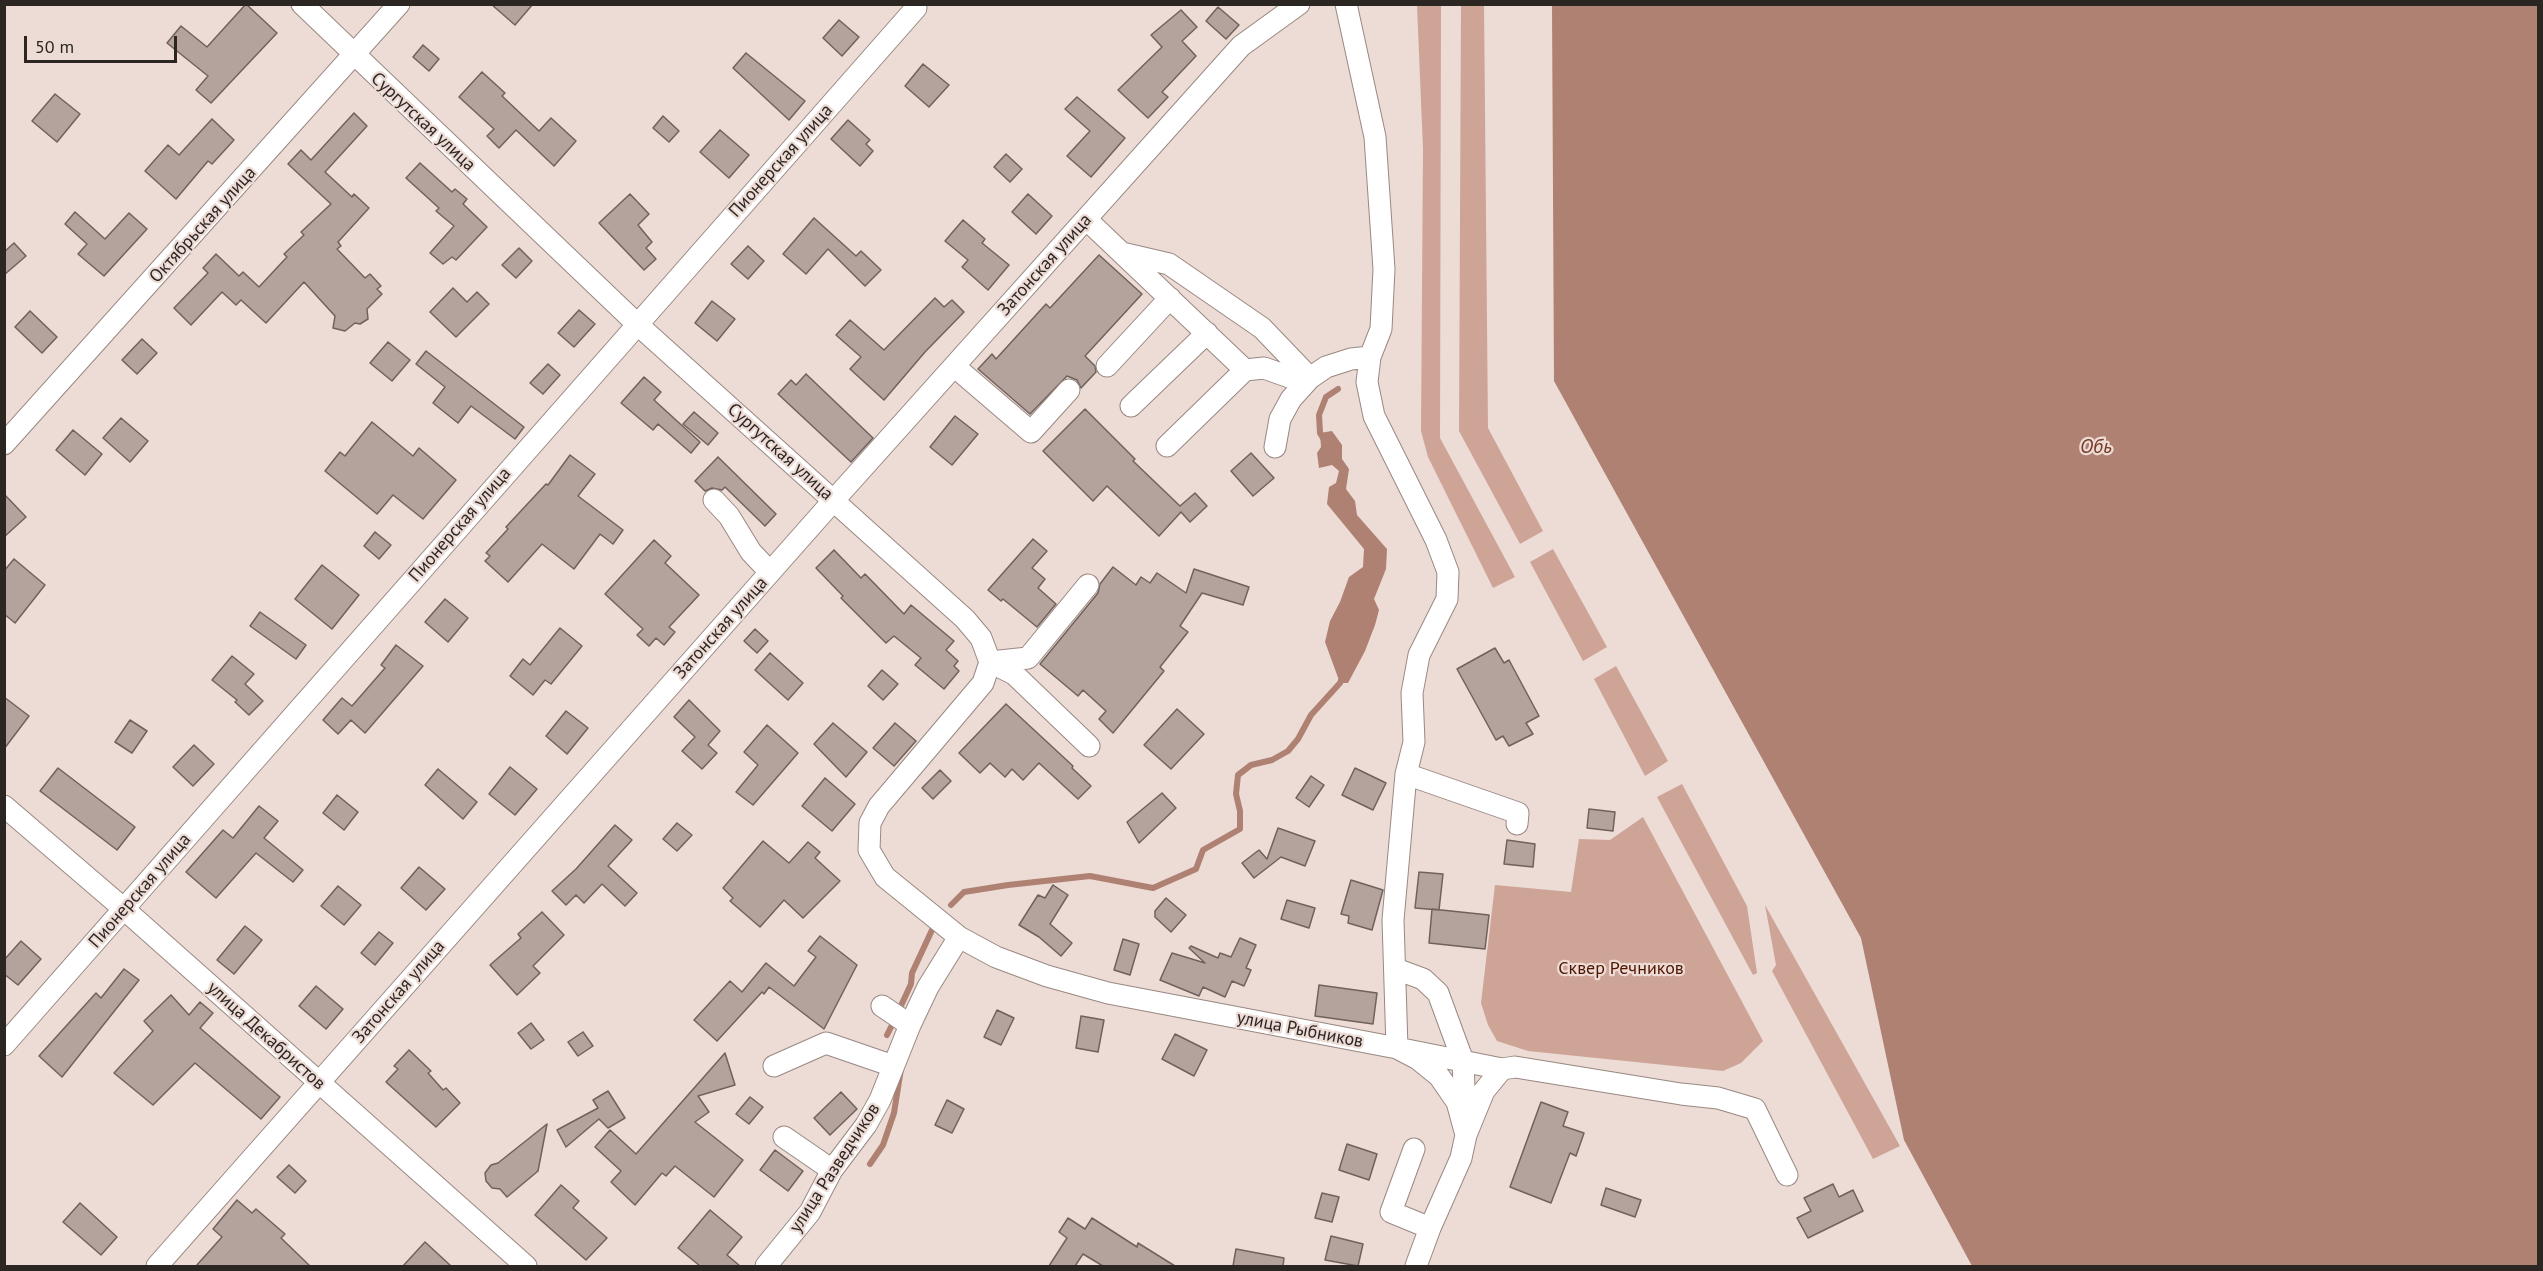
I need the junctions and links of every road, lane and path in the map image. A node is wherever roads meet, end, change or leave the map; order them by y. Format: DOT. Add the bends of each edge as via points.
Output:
graph roads {
  1 [pos="302,4"];
  2 [pos="399,4"];
  3 [pos="1299,4"];
  4 [pos="1346,4"];
  5 [pos="916,8"];
  6 [pos="354,57"];
  7 [pos="1086,219"];
  8 [pos="1122,253"];
  9 [pos="1170,298"];
  10 [pos="637,324"];
  11 [pos="1207,333"];
  12 [pos="1370,357"];
  13 [pos="954,366"];
  14 [pos="1107,366"];
  15 [pos="1245,370"];
  16 [pos="1310,378"];
  17 [pos="1069,390"];
  18 [pos="1131,406"];
  19 [pos="4,444"];
  20 [pos="1167,446"];
  21 [pos="1275,447"];
  22 [pos="714,500"];
  23 [pos="834,500"];
  24 [pos="770,572"];
  25 [pos="1088,585"];
  26 [pos="990,662"];
  27 [pos="1089,746"];
  28 [pos="1406,774"];
  29 [pos="4,806"];
  30 [pos="1517,824"];
  31 [pos="124,909"];
  32 [pos="959,937"];
  33 [pos="1396,969"];
  34 [pos="882,1006"];
  35 [pos="910,1025"];
  36 [pos="4,1045"];
  37 [pos="1397,1048"];
  38 [pos="1463,1061"];
  39 [pos="774,1066"];
  40 [pos="893,1066"];
  41 [pos="1502,1070"];
  42 [pos="319,1083"];
  43 [pos="1466,1134"];
  44 [pos="784,1137"];
  45 [pos="1414,1149"];
  46 [pos="832,1170"];
  47 [pos="1787,1175"];
  48 [pos="1430,1228"];
  49 [pos="157,1266"];
  50 [pos="526,1266"];
  51 [pos="766,1266"];
  52 [pos="1416,1266"];
  1 -- 6 [label="street, Сургутская улица"];
  2 -- 6 [label="street, Октябрьская улица"];
  3 -- 7 [label="street, Затонская улица" via="1241,46"];
  4 -- 12 [label="street" via="1375,137 1383,258 1380,329"];
  5 -- 10 [label="street, Пионерская улица"];
  6 -- 10 [label="street, Сургутская улица"];
  6 -- 19 [label="street, Октябрьская улица"];
  7 -- 8 [label="street"];
  7 -- 13 [label="street, Затонская улица"];
  8 -- 9 [label="street"];
  8 -- 16 [label="street" via="1169,264 1262,328"];
  9 -- 11 [label="street"];
  9 -- 14 [label="street"];
  10 -- 23 [label="street, Сургутская улица"];
  10 -- 31 [label="street, Пионерская улица"];
  11 -- 15 [label="street"];
  11 -- 18 [label="street"];
  12 -- 16 [label="street" via="1326,367"];
  12 -- 28 [label="street" via="1367,382 1374,416 1448,572 1447,599 1419,655 1413,693 1414,742"];
  13 -- 17 [label="street" via="1031,432"];
  13 -- 23 [label="street, Затонская улица"];
  15 -- 16 [label="street" via="1264,368 1294,379"];
  15 -- 20 [label="street"];
  16 -- 21 [label="street" via="1280,419"];
  22 -- 24 [label="street"];
  23 -- 24 [label="street, Затонская улица"];
  23 -- 26 [label="street, Сургутская улица" via="964,619 981,638"];
  24 -- 42 [label="street, Затонская улица"];
  25 -- 26 [label="street" via="1028,658"];
  26 -- 27 [label="street" via="1014,674"];
  26 -- 32 [label="street" via="983,683 879,806 870,823 869,850 885,877"];
  28 -- 30 [label="street" via="1518,813"];
  28 -- 33 [label="street" via="1394,920"];
  29 -- 31 [label="street, улица Декабристов"];
  31 -- 36 [label="street, Пионерская улица"];
  31 -- 42 [label="street, улица Декабристов"];
  32 -- 35 [label="street, улица Разведчиков" via="927,987"];
  32 -- 37 [label="street, улица Рыбников" via="996,957 1074,986"];
  33 -- 37 [label="street"];
  33 -- 38 [label="street" via="1423,979 1438,993"];
  34 -- 35 [label="street"];
  35 -- 40 [label="street, улица Разведчиков"];
  37 -- 38 [label="street"];
  37 -- 43 [label="street, улица Рыбников" via="1419,1059 1439,1076 1457,1102"];
  38 -- 41 [label="street"];
  38 -- 43 [label="street"];
  39 -- 40 [label="street" via="826,1043"];
  40 -- 46 [label="street, улица Разведчиков" via="867,1125"];
  41 -- 43 [label="street" via="1484,1091"];
  41 -- 47 [label="street" via="1515,1067 1718,1098 1755,1109"];
  42 -- 49 [label="street, Затонская улица"];
  42 -- 50 [label="street, улица Декабристов"];
  43 -- 48 [label="street, улица Рыбников" via="1461,1158"];
  44 -- 46 [label="street"];
  45 -- 48 [label="street" via="1391,1212"];
  46 -- 51 [label="street, улица Разведчиков" via="810,1212"];
  48 -- 52 [label="street, улица Рыбников"];
}
